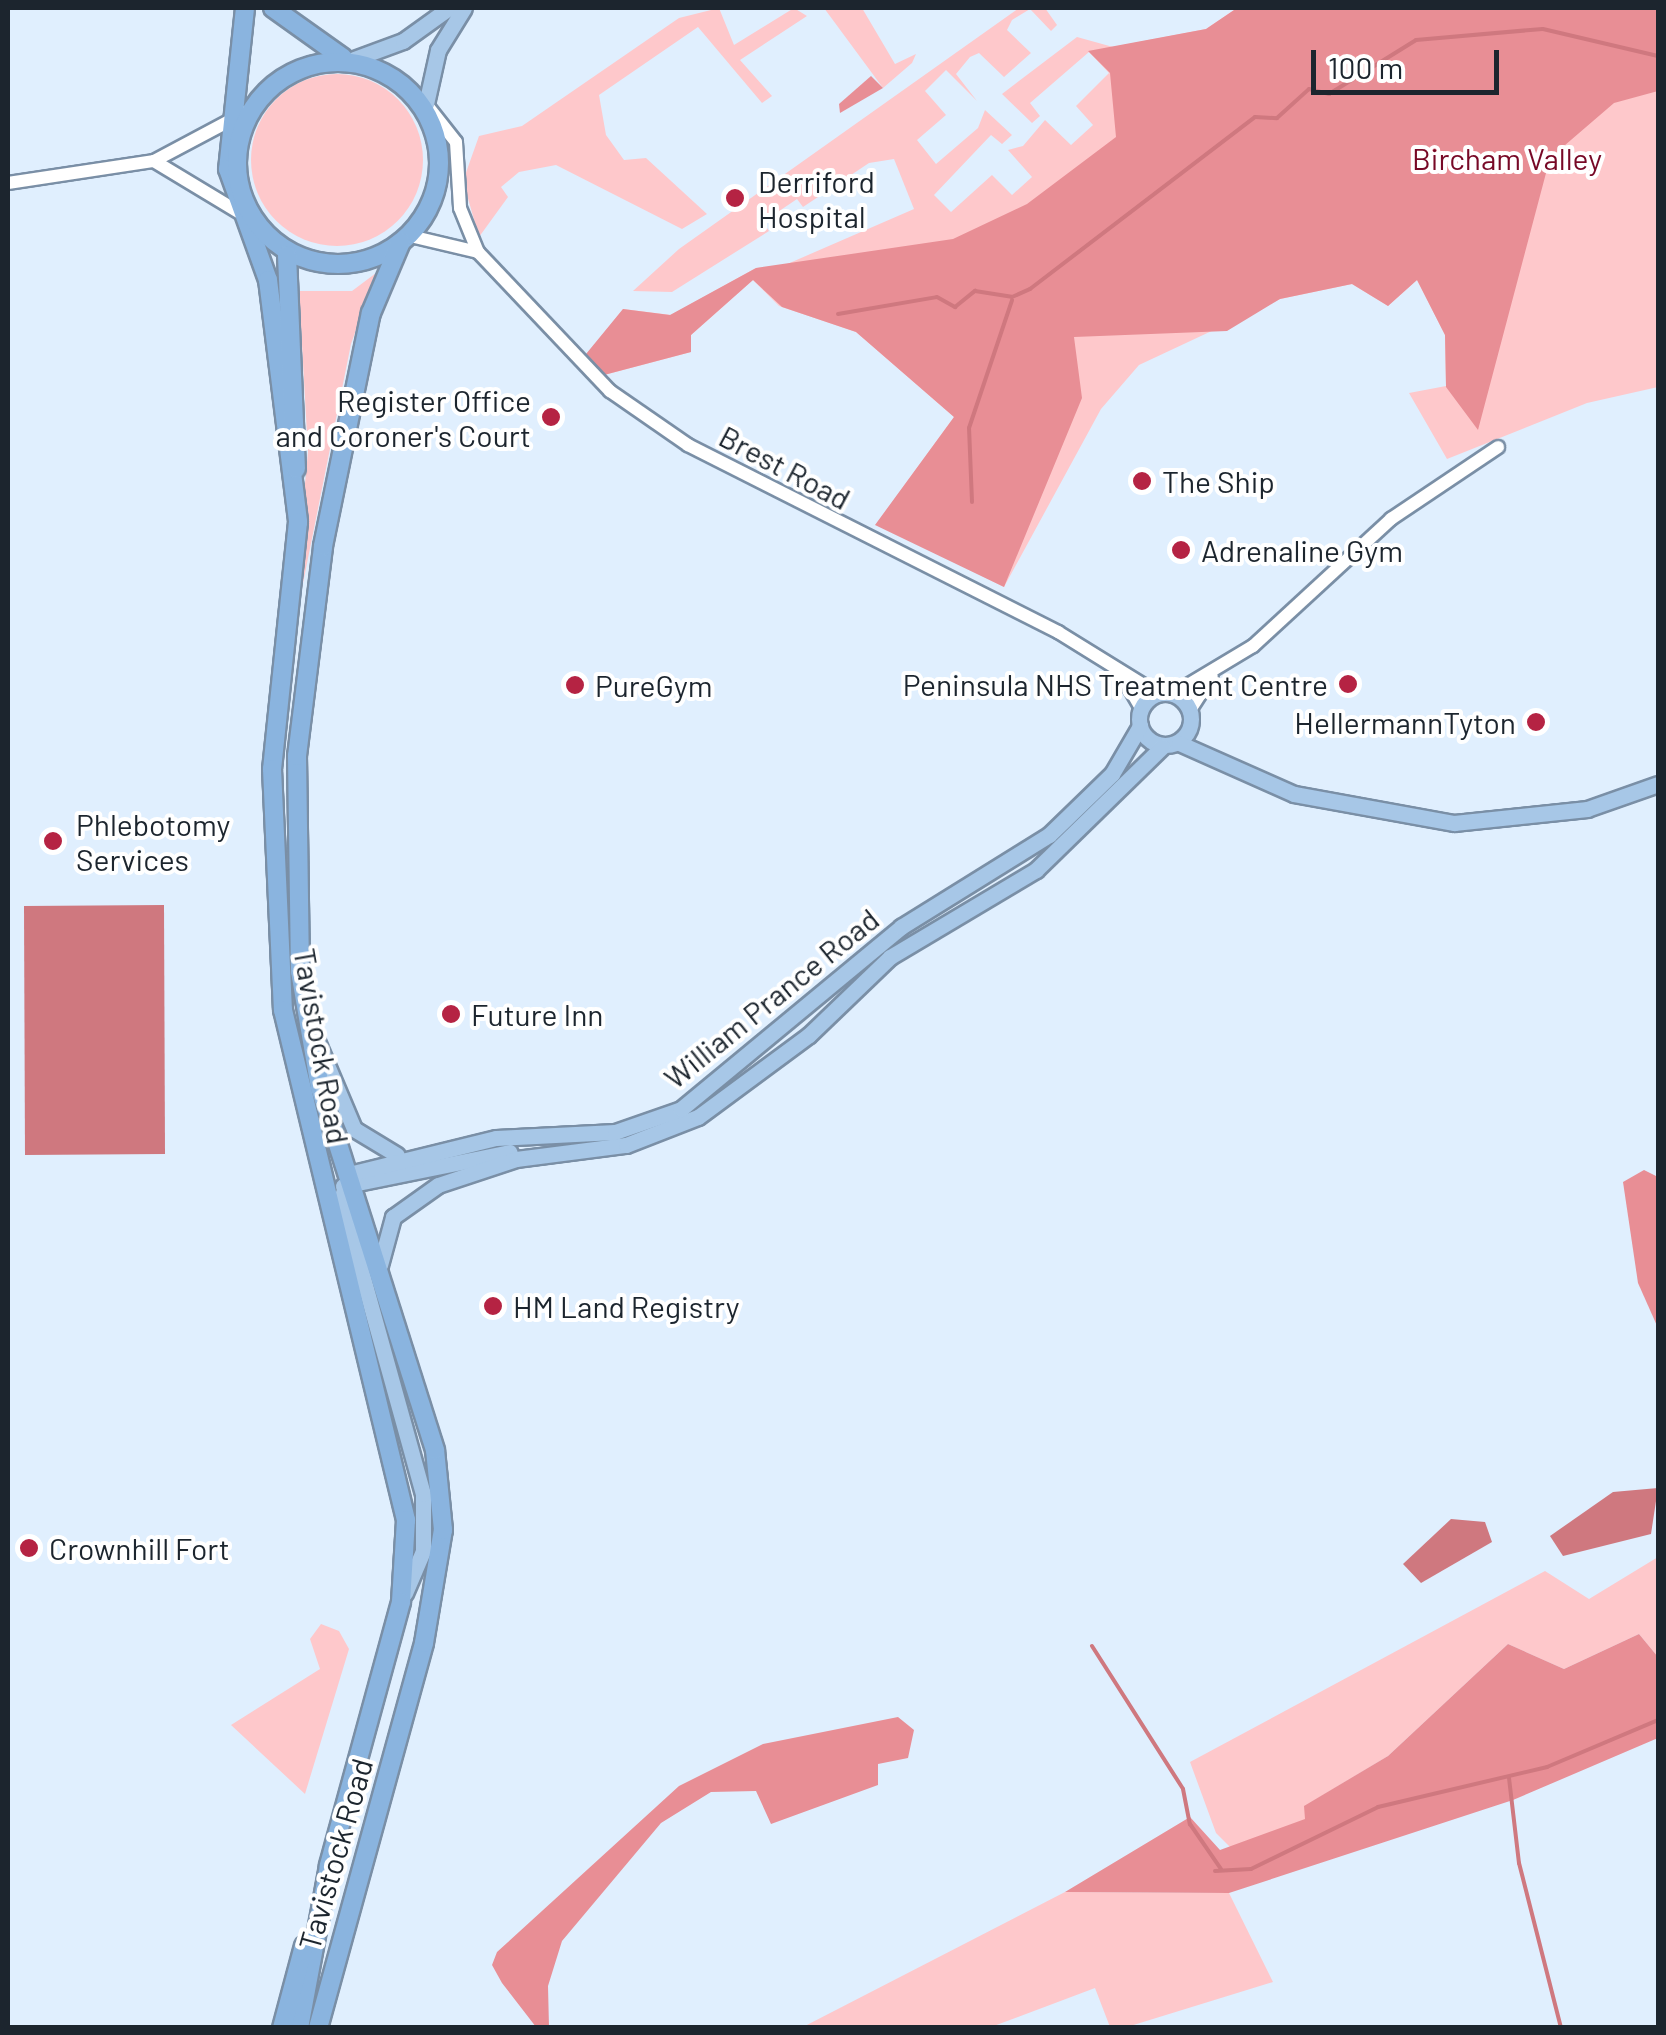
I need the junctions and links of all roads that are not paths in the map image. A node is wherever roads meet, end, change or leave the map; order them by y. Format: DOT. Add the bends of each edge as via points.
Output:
graph roads {
  1 [pos="244,8"];
  2 [pos="273,8"];
  3 [pos="449,8"];
  4 [pos="464,8"];
  5 [pos="349,59"];
  6 [pos="426,104"];
  7 [pos="252,109"];
  8 [pos="231,122"];
  9 [pos="154,160"];
  10 [pos="8,183"];
  11 [pos="246,217"];
  12 [pos="404,239"];
  13 [pos="478,252"];
  14 [pos="287,256"];
  15 [pos="1498,447"];
  16 [pos="294,489"];
  17 [pos="312,636"];
  18 [pos="1114,665"];
  19 [pos="1214,674"];
  20 [pos="1166,694"];
  21 [pos="1141,708"];
  22 [pos="1191,718"];
  23 [pos="1140,726"];
  24 [pos="277,734"];
  25 [pos="298,740"];
  26 [pos="1171,744"];
  27 [pos="1220,756"];
  28 [pos="1658,784"];
  29 [pos="306,1017"];
  30 [pos="579,1151"];
  31 [pos="397,1155"];
  32 [pos="312,1158"];
  33 [pos="356,1180"];
  34 [pos="380,1266"];
  35 [pos="401,1602"];
  36 [pos="330,1866"];
  37 [pos="330,1974"];
  38 [pos="282,2028"];
  39 [pos="298,2028"];
  40 [pos="318,2028"];
  41 [pos="329,2028"];
  1 -- 8 [label="highway, Tavistock Road"];
  2 -- 5 [label="highway"];
  3 -- 5 [label="main road" via="404,41"];
  4 -- 6 [label="main road" via="438,50"];
  5 -- 6 [label="highway" via="393,73"];
  5 -- 7 [label="highway" via="289,75"];
  6 -- 12 [label="highway" via="436,167"];
  6 -- 13 [label="street, Brest Road" via="456,142 460,208"];
  7 -- 8 [label="street"];
  7 -- 11 [label="highway" via="242,168"];
  8 -- 9 [label="street"];
  8 -- 11 [label="highway, Tavistock Road" via="228,169"];
  9 -- 10 [label="street"];
  9 -- 11 [label="street"];
  11 -- 14 [label="highway"];
  11 -- 16 [label="highway, Tavistock Road" via="268,280"];
  12 -- 13 [label="street"];
  12 -- 14 [label="highway" via="356,264"];
  12 -- 17 [label="highway, Tavistock Road" via="371,313"];
  13 -- 18 [label="street, Brest Road" via="632,410"];
  14 -- 16 [label="highway, Tavistock Road" via="299,443"];
  15 -- 19 [label="street" via="1392,519"];
  16 -- 24 [label="highway, Tavistock Road"];
  17 -- 24 [label="highway" via="290,722"];
  17 -- 25 [label="highway, Tavistock Road"];
  18 -- 20 [label="street, Brest Road"];
  18 -- 21 [label="street"];
  19 -- 20 [label="street"];
  19 -- 22 [label="street"];
  20 -- 21 [label="main road"];
  20 -- 22 [label="main road"];
  21 -- 23 [label="main road"];
  22 -- 26 [label="main road, William Prance Road"];
  22 -- 27 [label="main road"];
  23 -- 26 [label="main road"];
  23 -- 31 [label="main road, William Prance Road" via="1112,774 1049,835 901,927 681,1109 615,1132"];
  24 -- 25 [label="highway"];
  24 -- 32 [label="highway, Tavistock Road" via="271,886"];
  25 -- 29 [label="highway, Tavistock Road"];
  26 -- 27 [label="main road"];
  26 -- 30 [label="main road, William Prance Road" via="1036,870 890,957 745,1085 657,1136"];
  27 -- 28 [label="main road" via="1314,799 1454,823 1587,808"];
  29 -- 31 [label="main road" via="322,1037 354,1129"];
  29 -- 33 [label="highway, Tavistock Road"];
  30 -- 33 [label="main road, William Prance Road" via="458,1159"];
  30 -- 34 [label="main road, William Prance Road" via="438,1185 393,1217"];
  31 -- 33 [label="main road, William Prance Road"];
  32 -- 33 [label="main road"];
  32 -- 35 [label="highway, Tavistock Road" via="402,1494"];
  33 -- 34 [label="highway, Tavistock Road"];
  33 -- 35 [label="main road, Tavistock Road" via="423,1494 423,1551"];
  34 -- 37 [label="highway, Tavistock Road" via="436,1450 444,1530 424,1643"];
  35 -- 36 [label="highway, Tavistock Road"];
  36 -- 38 [label="highway"];
  36 -- 39 [label="highway, Tavistock Road"];
  37 -- 40 [label="highway, Tavistock Road"];
  37 -- 41 [label="highway"];
}
